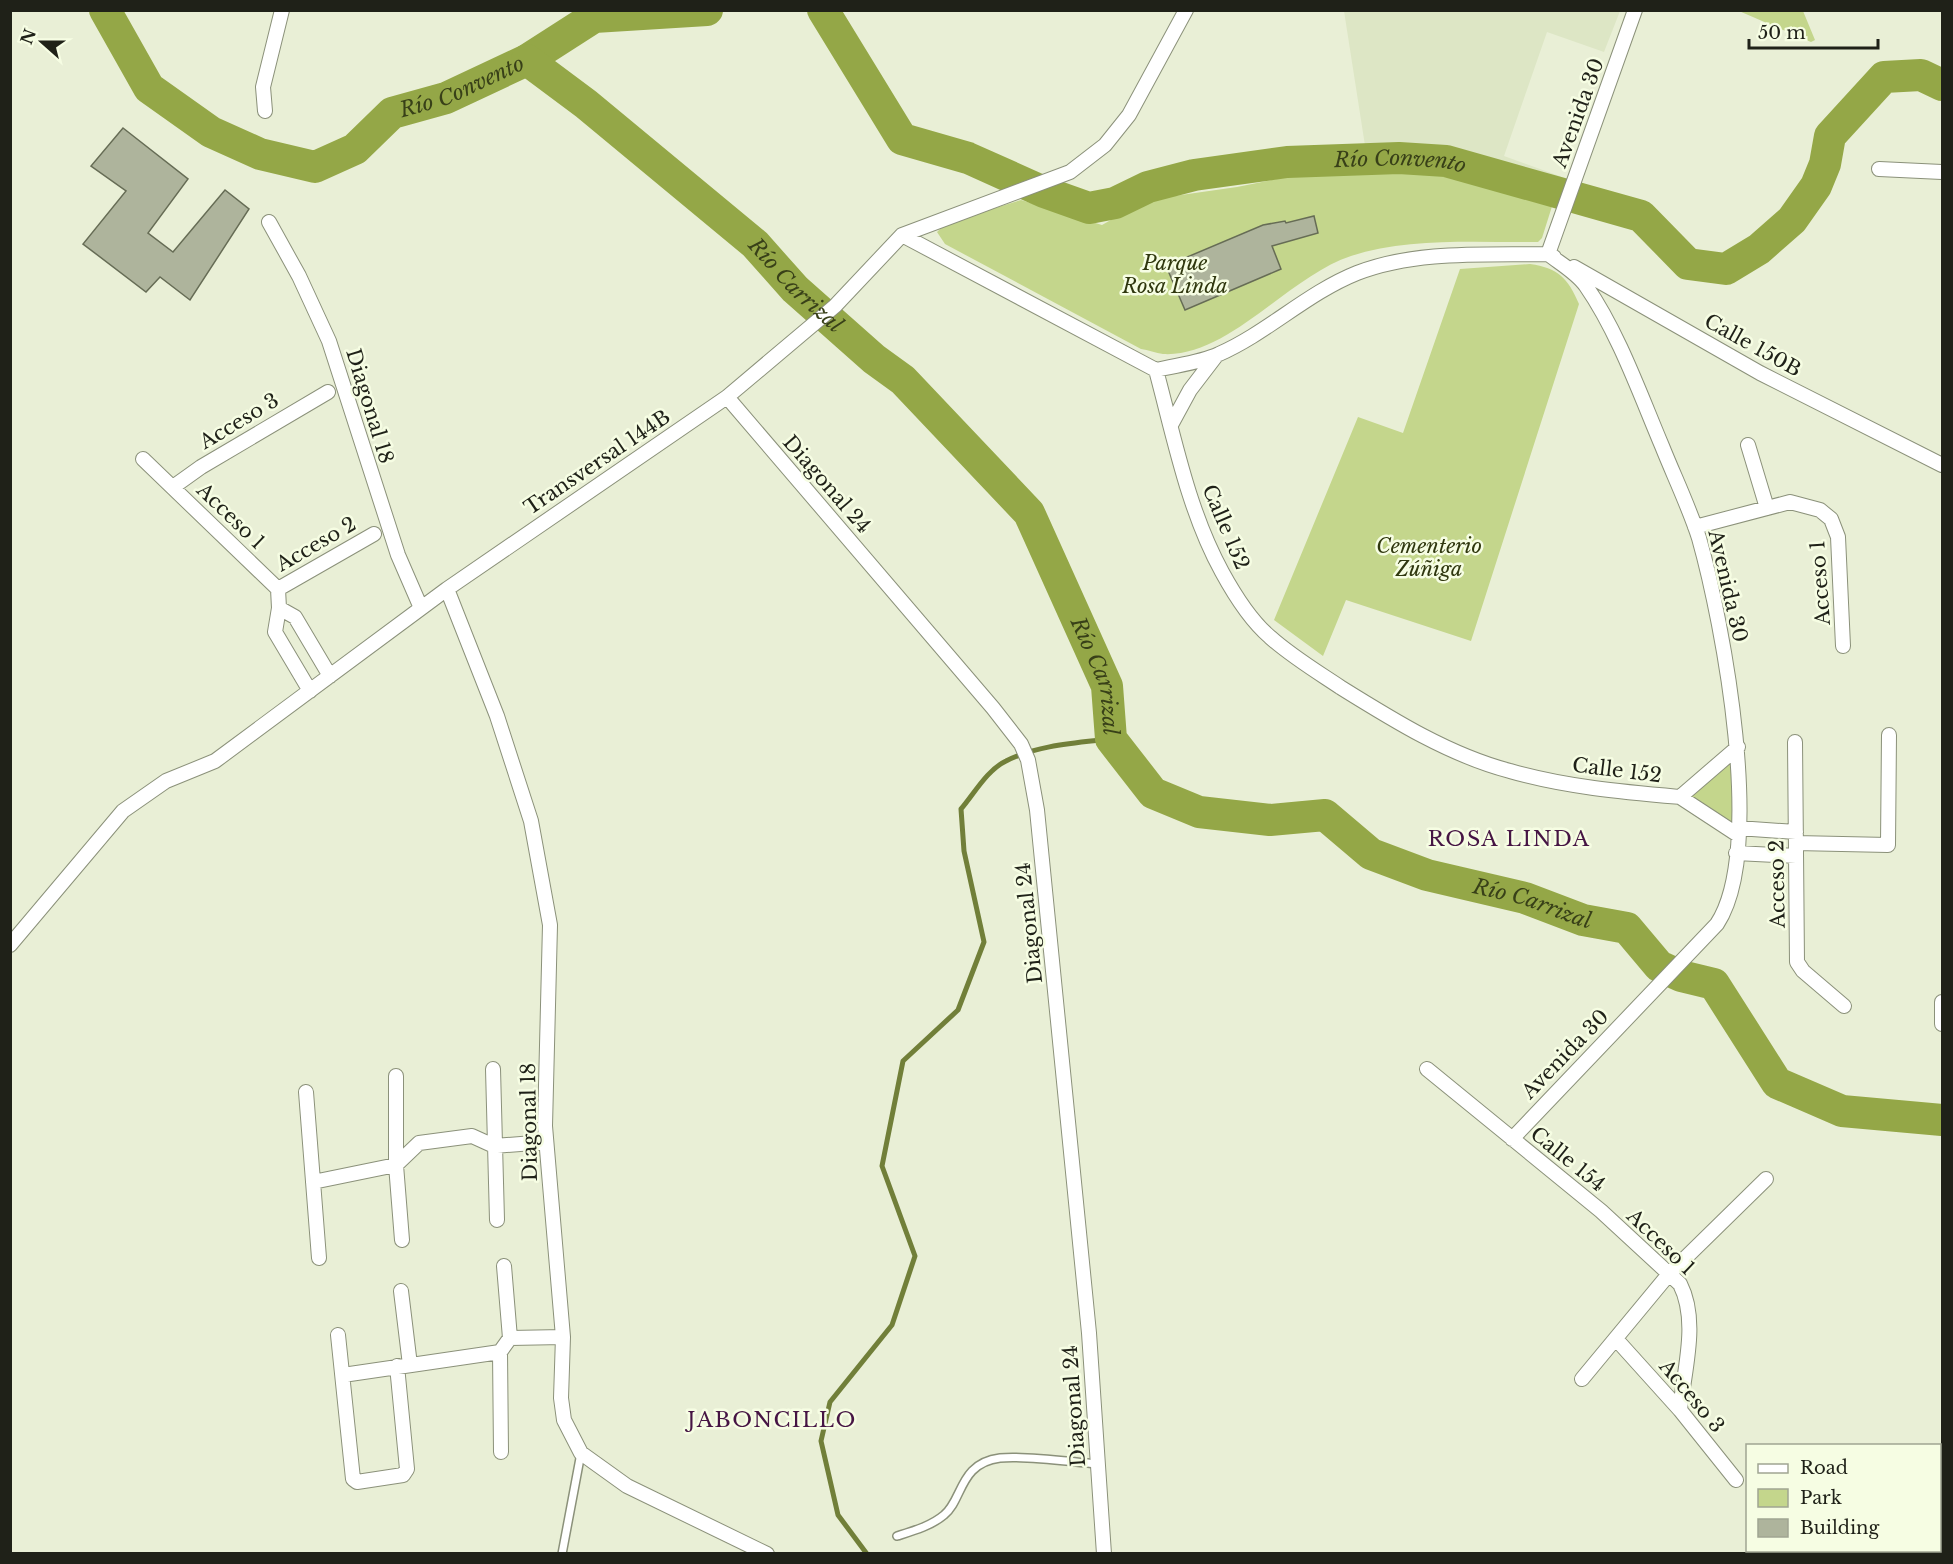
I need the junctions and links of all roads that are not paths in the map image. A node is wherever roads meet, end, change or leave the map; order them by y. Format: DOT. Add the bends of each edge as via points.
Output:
graph roads {
  1 [pos="282,10"];
  2 [pos="1186,10"];
  3 [pos="1635,10"];
  4 [pos="265,111"];
  5 [pos="1879,169"];
  6 [pos="1942,172"];
  7 [pos="269,222"];
  8 [pos="902,235"];
  9 [pos="1548,254"];
  10 [pos="1216,356"];
  11 [pos="1156,370"];
  12 [pos="328,392"];
  13 [pos="727,397"];
  14 [pos="1171,425"];
  15 [pos="1748,445"];
  16 [pos="143,459"];
  17 [pos="1942,465"];
  18 [pos="173,487"];
  19 [pos="1767,508"];
  20 [pos="1695,526"];
  21 [pos="374,534"];
  22 [pos="278,588"];
  23 [pos="447,590"];
  24 [pos="279,608"];
  25 [pos="421,608"];
  26 [pos="1843,646"];
  27 [pos="330,676"];
  28 [pos="310,691"];
  29 [pos="1889,735"];
  30 [pos="1795,742"];
  31 [pos="1738,747"];
  32 [pos="1680,797"];
  33 [pos="1738,831"];
  34 [pos="1796,844"];
  35 [pos="1736,853"];
  36 [pos="10,945"];
  37 [pos="1942,1002"];
  38 [pos="1844,1006"];
  39 [pos="1942,1024"];
  40 [pos="493,1069"];
  41 [pos="1427,1069"];
  42 [pos="396,1076"];
  43 [pos="306,1092"];
  44 [pos="1512,1138"];
  45 [pos="546,1142"];
  46 [pos="494,1146"];
  47 [pos="396,1165"];
  48 [pos="1766,1179"];
  49 [pos="313,1182"];
  50 [pos="1601,1211"];
  51 [pos="497,1220"];
  52 [pos="402,1239"];
  53 [pos="318,1258"];
  54 [pos="504,1266"];
  55 [pos="1669,1274"];
  56 [pos="401,1291"];
  57 [pos="338,1335"];
  58 [pos="563,1336"];
  59 [pos="510,1338"];
  60 [pos="1616,1339"];
  61 [pos="500,1352"];
  62 [pos="404,1366"];
  63 [pos="342,1375"];
  64 [pos="1582,1379"];
  65 [pos="1680,1410"];
  66 [pos="501,1452"];
  67 [pos="582,1453"];
  68 [pos="1098,1464"];
  69 [pos="1736,1480"];
  70 [pos="897,1536"];
  71 [pos="562,1554"];
  72 [pos="767,1554"];
  73 [pos="1104,1554"];
  1 -- 4 [label="street" via="263,87"];
  2 -- 8 [label="street, Transversal 144B" via="1129,115 1105,145 1070,172"];
  3 -- 9 [label="street, Avenida 30"];
  5 -- 6 [label="street"];
  7 -- 25 [label="street, Diagonal 18" via="329,341 394,544"];
  8 -- 11 [label="street"];
  8 -- 13 [label="street, Transversal 144B" via="835,306"];
  9 -- 10 [label="street" via="1405,260 1360,272"];
  9 -- 17 [label="street, Calle 150B" via="1760,373"];
  9 -- 20 [label="street, Avenida 30" via="1582,281 1602,315 1641,394"];
  10 -- 11 [label="street"];
  10 -- 14 [label="street" via="1190,390"];
  11 -- 14 [label="street, Calle 152"];
  12 -- 18 [label="street, Acceso 3"];
  13 -- 23 [label="street, Transversal 144B"];
  13 -- 68 [label="street, Diagonal 24" via="993,708 1021,744 1028,760 1037,810 1075,1188"];
  14 -- 32 [label="street, Calle 152" via="1184,474 1221,569 1253,619 1294,656 1405,726 1477,761 1569,784"];
  15 -- 19 [label="street"];
  16 -- 18 [label="street, Acceso 1"];
  18 -- 22 [label="street, Acceso 1"];
  19 -- 20 [label="street, Acceso 1"];
  19 -- 26 [label="street, Acceso 1" via="1790,502 1820,510 1831,519 1838,537"];
  20 -- 31 [label="street, Avenida 30" via="1720,638"];
  21 -- 22 [label="street, Acceso 2"];
  22 -- 24 [label="street"];
  23 -- 25 [label="street, Transversal 144B"];
  23 -- 45 [label="street, Diagonal 18" via="497,716 531,821 550,925"];
  24 -- 27 [label="street" via="295,617"];
  24 -- 28 [label="street" via="275,632"];
  25 -- 27 [label="street, Transversal 144B"];
  27 -- 28 [label="street, Transversal 144B"];
  28 -- 36 [label="street, Transversal 144B" via="215,761 166,781 123,812"];
  29 -- 34 [label="street" via="1888,845"];
  30 -- 34 [label="street, Acceso 2"];
  31 -- 32 [label="street, Calle 152"];
  31 -- 33 [label="street, Avenida 30"];
  32 -- 33 [label="street, Calle 152"];
  33 -- 34 [label="street"];
  33 -- 35 [label="street, Avenida 30"];
  34 -- 35 [label="street"];
  34 -- 38 [label="street, Acceso 2" via="1797,962"];
  35 -- 44 [label="street, Avenida 30" via="1730,902 1717,924"];
  37 -- 39 [label="street"];
  40 -- 46 [label="street"];
  41 -- 44 [label="street, Calle 154"];
  42 -- 47 [label="street"];
  43 -- 49 [label="street"];
  44 -- 50 [label="street, Calle 154"];
  45 -- 46 [label="street"];
  45 -- 58 [label="street, Diagonal 18"];
  46 -- 47 [label="street" via="472,1136 419,1143"];
  46 -- 51 [label="street"];
  47 -- 49 [label="street"];
  47 -- 52 [label="street"];
  48 -- 55 [label="street"];
  49 -- 53 [label="street"];
  50 -- 55 [label="street, Acceso 1"];
  54 -- 59 [label="street"];
  55 -- 60 [label="street"];
  55 -- 65 [label="street, Acceso 1" via="1688,1299 1690,1322"];
  56 -- 62 [label="street"];
  57 -- 63 [label="street"];
  58 -- 59 [label="street"];
  58 -- 67 [label="street, Diagonal 18" via="562,1409"];
  59 -- 61 [label="street"];
  60 -- 64 [label="street"];
  60 -- 65 [label="street, Acceso 3"];
  61 -- 62 [label="street"];
  61 -- 66 [label="street"];
  62 -- 63 [label="street"];
  62 -- 63 [label="street" via="407,1469 403,1475 357,1482 352,1479"];
  65 -- 69 [label="street, Acceso 3"];
  67 -- 71 [label="lane"];
  67 -- 72 [label="street, Diagonal 18" via="627,1486"];
  68 -- 70 [label="lane" via="999,1458 975,1468 945,1514 927,1526"];
  68 -- 73 [label="street, Diagonal 24"];
}
